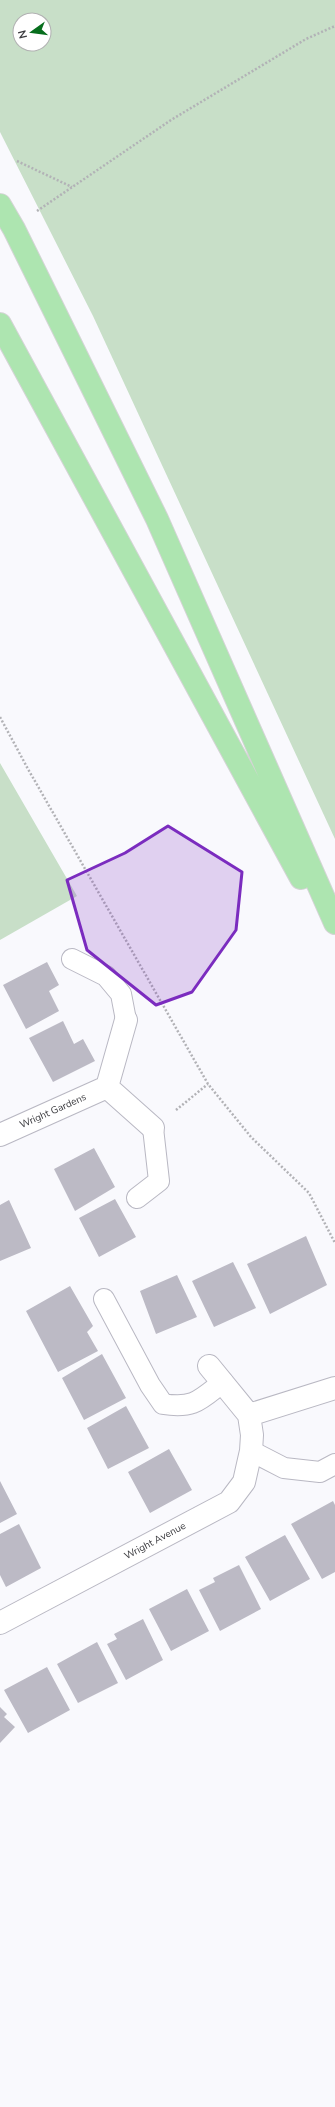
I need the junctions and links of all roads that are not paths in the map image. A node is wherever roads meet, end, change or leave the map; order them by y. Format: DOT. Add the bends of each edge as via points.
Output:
graph roads {
  1 [pos="0,205"];
  2 [pos="0,324"];
  3 [pos="335,923"];
  4 [pos="335,940"];
  5 [pos="72,959"];
  6 [pos="126,1020"];
  7 [pos="106,1087"];
  8 [pos="153,1128"];
  9 [pos="0,1135"];
  10 [pos="137,1198"];
  11 [pos="104,1299"];
  12 [pos="216,1374"];
  13 [pos="335,1388"];
  14 [pos="249,1415"];
  15 [pos="251,1451"];
  16 [pos="335,1464"];
  17 [pos="0,1622"];
  1 -- 3 [label="main road" via="157,519"];
  2 -- 4 [label="main road"];
  5 -- 6 [label="lane" via="106,976 121,994"];
  6 -- 7 [label="street"];
  7 -- 8 [label="street"];
  7 -- 9 [label="street, Wright Gardens"];
  8 -- 10 [label="lane" via="159,1181"];
  11 -- 12 [label="lane" via="150,1385 164,1404 181,1407 192,1403"];
  12 -- 14 [label="street, Wright Avenue"];
  13 -- 14 [label="street"];
  14 -- 15 [label="street, Wright Avenue"];
  15 -- 16 [label="lane" via="284,1468 320,1472"];
  15 -- 17 [label="street, Wright Avenue" via="244,1482 229,1502"];
}
